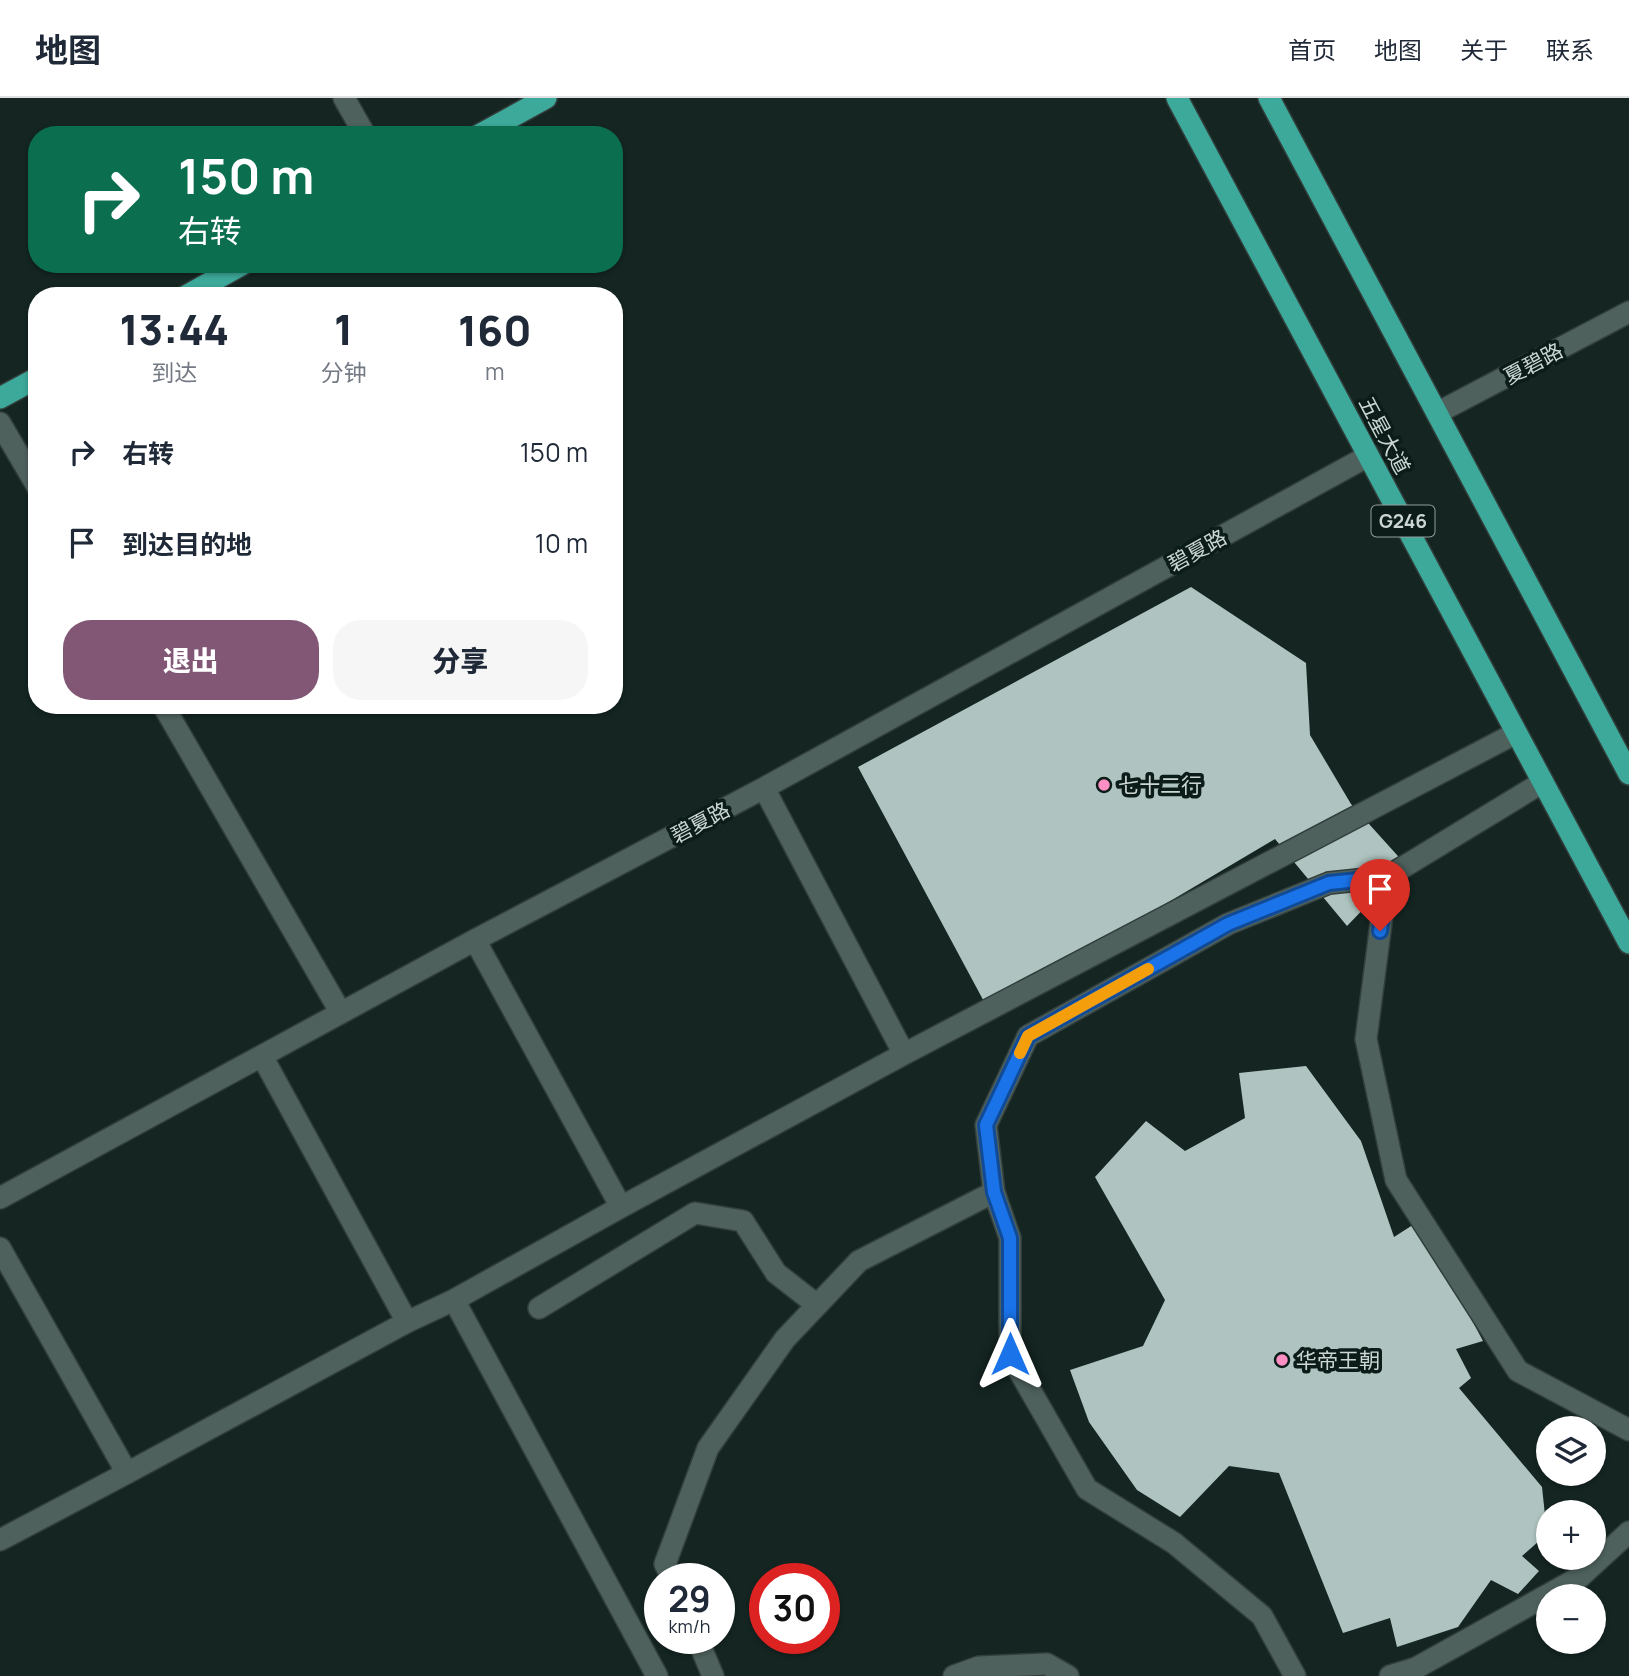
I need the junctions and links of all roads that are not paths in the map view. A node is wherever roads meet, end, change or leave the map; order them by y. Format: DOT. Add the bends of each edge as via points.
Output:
graph roads {
  1 [pos="344,98"];
  2 [pos="546,98"];
  3 [pos="1177,98"];
  4 [pos="1269,98"];
  5 [pos="360,126"];
  6 [pos="495,126"];
  7 [pos="227,273"];
  8 [pos="202,287"];
  9 [pos="1629,313"];
  10 [pos="28,383"];
  11 [pos="0,398"];
  12 [pos="1437,414"];
  13 [pos="0,423"];
  14 [pos="1368,456"];
  15 [pos="28,471"];
  16 [pos="168,714"];
  17 [pos="1516,733"];
  18 [pos="1629,774"];
  19 [pos="1543,782"];
  20 [pos="764,788"];
  21 [pos="1387,877"];
  22 [pos="475,940"];
  23 [pos="1629,943"];
  24 [pos="341,1013"];
  25 [pos="904,1054"];
  26 [pos="262,1056"];
  27 [pos="994,1192"];
  28 [pos="0,1198"];
  29 [pos="621,1207"];
  30 [pos="0,1248"];
  31 [pos="454,1300"];
  32 [pos="817,1305"];
  33 [pos="540,1308"];
  34 [pos="407,1322"];
  35 [pos="1629,1430"];
  36 [pos="127,1473"];
  37 [pos="1629,1532"];
  38 [pos="0,1540"];
  39 [pos="666,1563"];
  40 [pos="704,1654"];
  41 [pos="657,1676"];
  42 [pos="713,1676"];
  43 [pos="954,1676"];
  44 [pos="1068,1676"];
  45 [pos="1295,1676"];
  46 [pos="1390,1676"];
  1 -- 5 [label="street"];
  2 -- 6 [label="highway"];
  3 -- 14 [label="highway, 五星大道 / G246"];
  4 -- 12 [label="highway"];
  7 -- 8 [label="highway"];
  9 -- 12 [label="street, 夏碧路"];
  10 -- 11 [label="highway"];
  12 -- 18 [label="highway"];
  13 -- 15 [label="street"];
  14 -- 17 [label="highway, 五星大道 / G246"];
  14 -- 20 [label="street, 碧夏路"];
  16 -- 24 [label="street"];
  17 -- 19 [label="highway, 五星大道 / G246"];
  17 -- 25 [label="street"];
  19 -- 21 [label="street"];
  19 -- 23 [label="highway, 五星大道 / G246"];
  20 -- 22 [label="street, 碧夏路"];
  20 -- 25 [label="street"];
  21 -- 27 [label="street" via="1329,883 1228,924 1028,1036 986,1125"];
  21 -- 35 [label="street" via="1367,1039 1396,1180 1518,1371"];
  22 -- 24 [label="street, 碧夏路"];
  22 -- 29 [label="street"];
  24 -- 26 [label="street, 碧夏路"];
  25 -- 29 [label="street"];
  26 -- 28 [label="street, 碧夏路"];
  26 -- 34 [label="street"];
  27 -- 32 [label="street" via="859,1261"];
  27 -- 45 [label="street" via="1010,1238 1010,1354 1087,1489 1174,1544 1262,1616"];
  29 -- 31 [label="street"];
  30 -- 36 [label="street"];
  31 -- 34 [label="street"];
  31 -- 41 [label="street"];
  32 -- 33 [label="street" via="776,1273 743,1221 695,1213"];
  32 -- 39 [label="street" via="785,1339 708,1448"];
  34 -- 36 [label="street"];
  36 -- 38 [label="street"];
  37 -- 46 [label="street" via="1580,1577 1416,1668"];
  40 -- 42 [label="street"];
  43 -- 44 [label="street" via="979,1667 1047,1664"];
}
